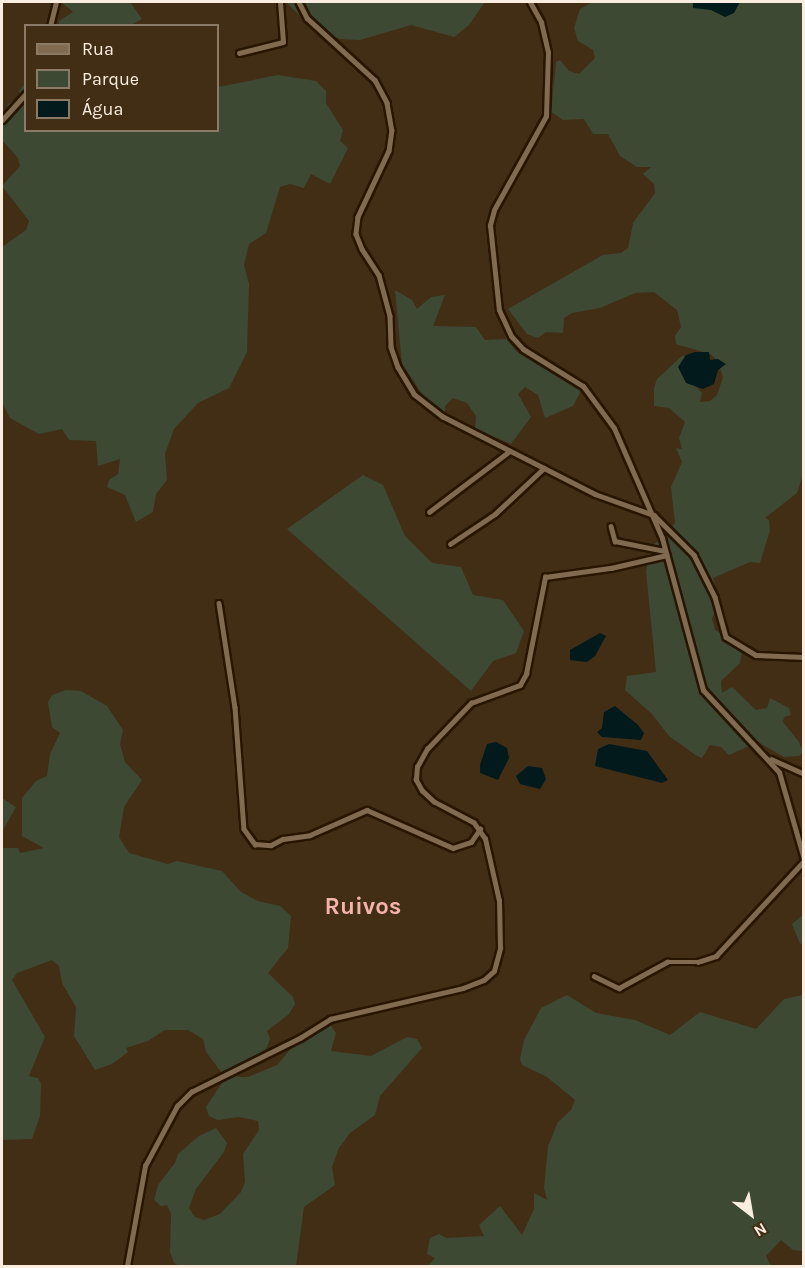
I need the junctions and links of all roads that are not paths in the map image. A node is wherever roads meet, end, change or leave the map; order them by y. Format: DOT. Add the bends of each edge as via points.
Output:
graph roads {
  1 [pos="56,2"];
  2 [pos="280,2"];
  3 [pos="299,2"];
  4 [pos="530,2"];
  5 [pos="50,24"];
  6 [pos="239,53"];
  7 [pos="24,95"];
  8 [pos="2,120"];
  9 [pos="510,451"];
  10 [pos="544,468"];
  11 [pos="429,512"];
  12 [pos="654,515"];
  13 [pos="611,526"];
  14 [pos="450,544"];
  15 [pos="666,553"];
  16 [pos="219,603"];
  17 [pos="804,657"];
  18 [pos="771,759"];
  19 [pos="804,774"];
  20 [pos="480,829"];
  21 [pos="804,860"];
  22 [pos="594,976"];
  23 [pos="127,1266"];
  1 -- 5 [label="street"];
  2 -- 6 [label="street" via="283,42"];
  3 -- 9 [label="street" via="307,18 375,80 387,103 392,130 389,151 358,217 356,234 385,292 398,367 414,394 441,416"];
  4 -- 12 [label="street" via="541,22 548,52 546,116 494,210 490,225 500,310 511,336 523,350 583,386 596,400 614,428"];
  7 -- 8 [label="street"];
  9 -- 10 [label="street"];
  9 -- 11 [label="street"];
  10 -- 12 [label="street" via="595,494"];
  10 -- 14 [label="street" via="495,514"];
  12 -- 15 [label="street"];
  12 -- 17 [label="street" via="694,555 715,597 726,637 756,655"];
  13 -- 15 [label="street" via="615,541"];
  15 -- 18 [label="street" via="703,690"];
  15 -- 20 [label="street" via="610,568 548,574 520,685 471,702 427,749 417,767 416,780 422,791"];
  16 -- 20 [label="street" via="236,707 244,829 255,844 271,845 310,836 367,810 453,848 471,842"];
  18 -- 19 [label="street"];
  18 -- 21 [label="street" via="786,787"];
  20 -- 23 [label="street" via="499,901 500,948 494,971 484,980 463,988 330,1019 191,1092 177,1106 144,1166"];
  21 -- 22 [label="street" via="716,956 698,962 667,962 619,988"];
}
